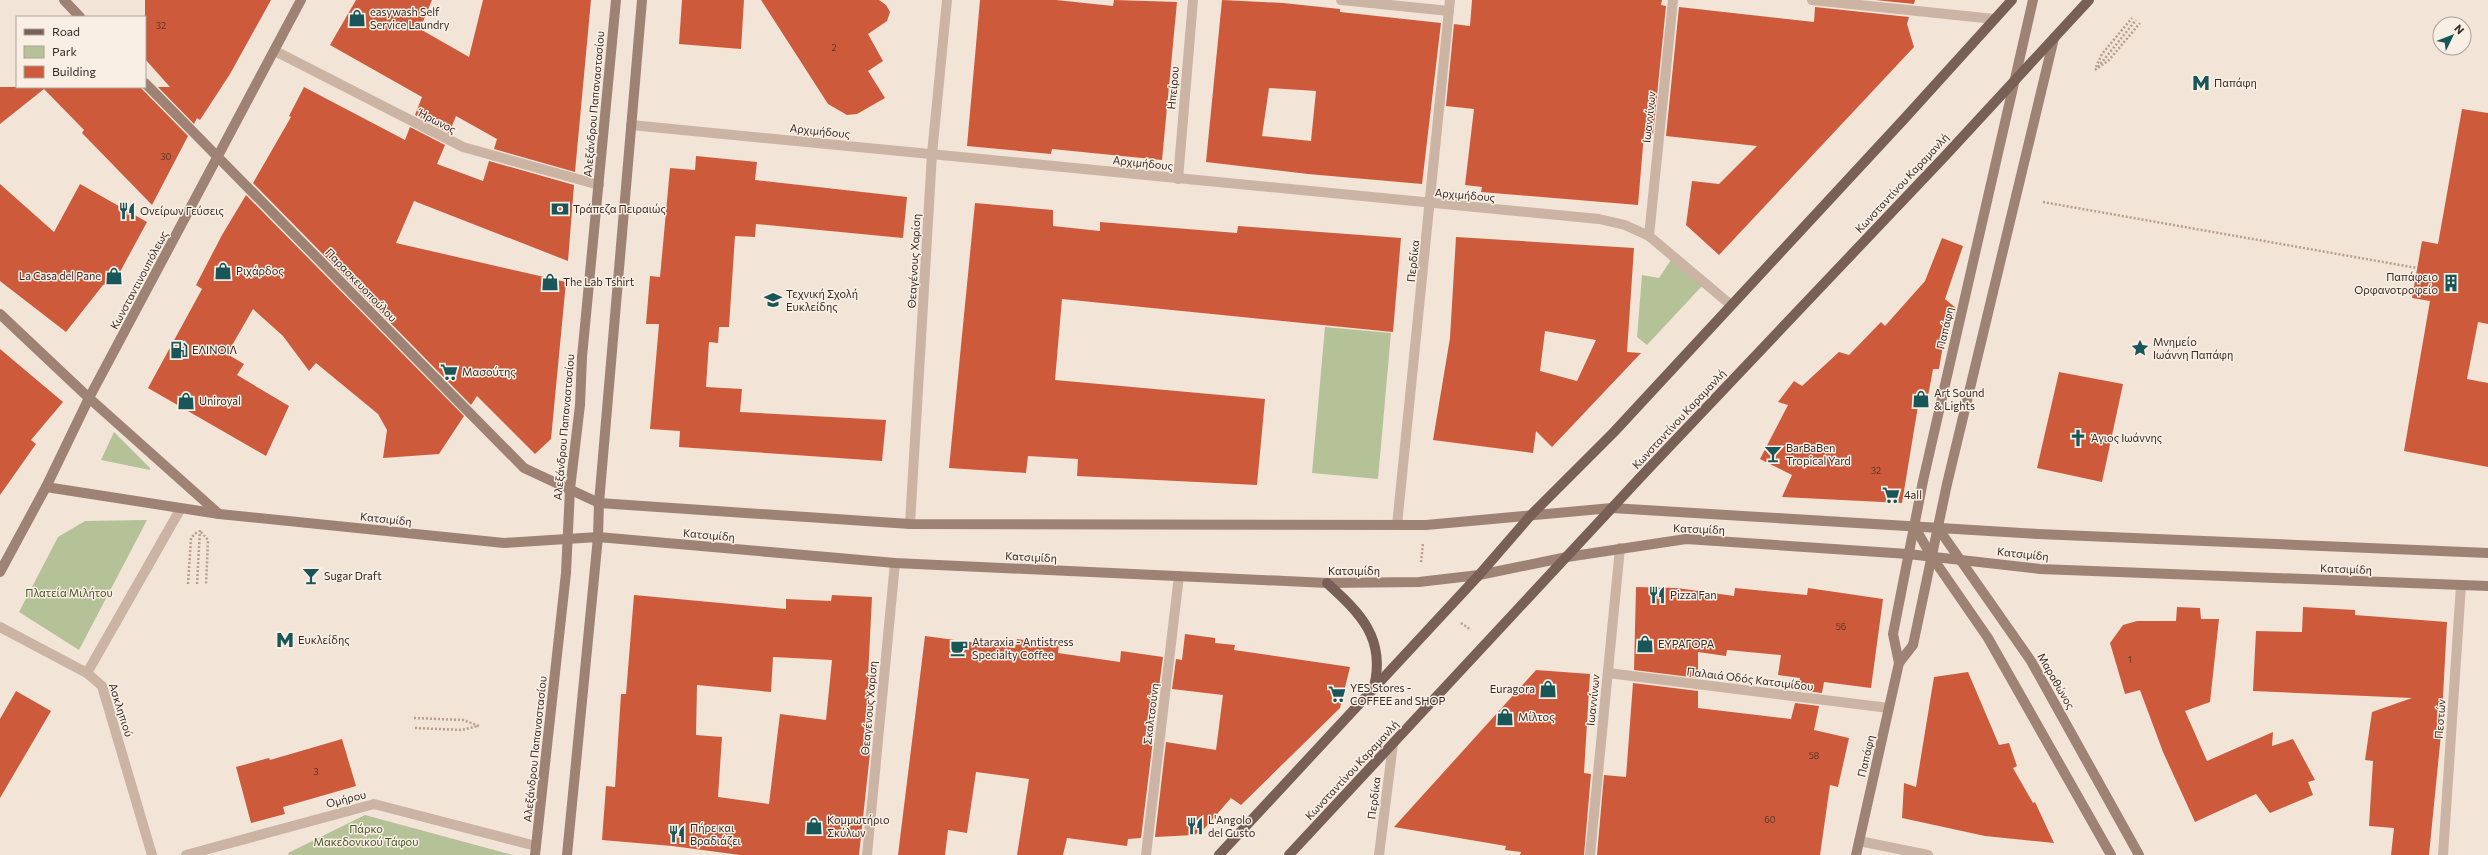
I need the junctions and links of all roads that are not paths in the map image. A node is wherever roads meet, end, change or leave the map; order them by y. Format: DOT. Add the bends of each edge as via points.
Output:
graph roads {
  1 [pos="64,0"];
  2 [pos="302,0"];
  3 [pos="616,0"];
  4 [pos="642,0"];
  5 [pos="947,0"];
  6 [pos="1192,0"];
  7 [pos="1341,0"];
  8 [pos="1450,0"];
  9 [pos="1672,0"];
  10 [pos="1812,0"];
  11 [pos="2012,0"];
  12 [pos="2033,0"];
  13 [pos="2088,0"];
  14 [pos="1449,11"];
  15 [pos="79,16"];
  16 [pos="1994,19"];
  17 [pos="2054,38"];
  18 [pos="275,51"];
  19 [pos="2017,78"];
  20 [pos="146,83"];
  21 [pos="631,125"];
  22 [pos="932,154"];
  23 [pos="219,158"];
  24 [pos="1178,178"];
  25 [pos="599,185"];
  26 [pos="1431,204"];
  27 [pos="1649,236"];
  28 [pos="1731,305"];
  29 [pos="0,314"];
  30 [pos="89,398"];
  31 [pos="46,487"];
  32 [pos="570,489"];
  33 [pos="599,503"];
  34 [pos="181,508"];
  35 [pos="1612,508"];
  36 [pos="219,514"];
  37 [pos="1531,515"];
  38 [pos="910,524"];
  39 [pos="1397,525"];
  40 [pos="1914,526"];
  41 [pos="1938,528"];
  42 [pos="598,537"];
  43 [pos="566,540"];
  44 [pos="1620,548"];
  45 [pos="2488,553"];
  46 [pos="1908,554"];
  47 [pos="1567,556"];
  48 [pos="1932,557"];
  49 [pos="1961,560"];
  50 [pos="895,563"];
  51 [pos="0,572"];
  52 [pos="1479,575"];
  53 [pos="1179,576"];
  54 [pos="1327,583"];
  55 [pos="2461,585"];
  56 [pos="2488,586"];
  57 [pos="0,626"];
  58 [pos="1899,663"];
  59 [pos="87,673"];
  60 [pos="1608,673"];
  61 [pos="1373,689"];
  62 [pos="1889,708"];
  63 [pos="1392,744"];
  64 [pos="1859,841"];
  65 [pos="536,850"];
  66 [pos="152,855"];
  67 [pos="186,855"];
  68 [pos="567,855"];
  69 [pos="867,855"];
  70 [pos="1146,855"];
  71 [pos="1219,855"];
  72 [pos="1289,855"];
  73 [pos="1379,855"];
  74 [pos="1590,855"];
  75 [pos="1856,855"];
  76 [pos="1928,855"];
  77 [pos="2110,855"];
  78 [pos="2139,855"];
  79 [pos="2443,855"];
  1 -- 15 [label="main road"];
  2 -- 18 [label="main road, Κωνσταντινουπόλεως"];
  3 -- 25 [label="main road, Αλεξάνδρου Παπαναστασίου"];
  4 -- 21 [label="main road"];
  5 -- 22 [label="street, Θεαγένους Χαρίση"];
  6 -- 24 [label="street, Ηπείρου"];
  7 -- 14 [label="street"];
  8 -- 14 [label="street, Περδίκα"];
  9 -- 27 [label="street, Ιωαννίνων"];
  10 -- 16 [label="street"];
  11 -- 16 [label="main road"];
  12 -- 19 [label="main road, Παπάφη"];
  13 -- 17 [label="main road, Κωνσταντίνου Καραμανλή"];
  14 -- 26 [label="street, Περδίκα"];
  16 -- 28 [label="main road"];
  17 -- 19 [label="main road, Κωνσταντίνου Καραμανλή"];
  17 -- 41 [label="main road, Παπάφη"];
  18 -- 23 [label="main road, Κωνσταντινουπόλεως"];
  18 -- 25 [label="street, Ήρωνος" via="463,148"];
  19 -- 35 [label="main road, Κωνσταντίνου Καραμανλή"];
  19 -- 40 [label="main road, Παπάφη" via="1987,198"];
  20 -- 23 [label="main road, Παρασκευοπούλου"];
  21 -- 22 [label="street, Αρχιμήδους"];
  21 -- 33 [label="main road"];
  22 -- 24 [label="street, Αρχιμήδους"];
  22 -- 38 [label="street, Θεαγένους Χαρίση"];
  23 -- 30 [label="main road, Κωνσταντινουπόλεως"];
  23 -- 32 [label="main road, Παρασκευοπούλου" via="524,468"];
  24 -- 26 [label="street, Αρχιμήδους"];
  25 -- 32 [label="main road, Αλεξάνδρου Παπαναστασίου"];
  26 -- 27 [label="street, Αρχιμήδους" via="1599,219 1625,225"];
  26 -- 39 [label="street, Περδίκα"];
  27 -- 28 [label="street, Αρχιμήδους"];
  28 -- 37 [label="main road" via="1614,432"];
  29 -- 30 [label="main road"];
  30 -- 31 [label="main road, Κωνσταντινουπόλεως"];
  30 -- 36 [label="main road"];
  31 -- 34 [label="main road, Κατσιμίδη"];
  31 -- 51 [label="main road, Κωνσταντινουπόλεως"];
  32 -- 33 [label="main road, Κατσιμίδη"];
  32 -- 43 [label="main road, Αλεξάνδρου Παπαναστασίου"];
  33 -- 38 [label="main road, Κατσιμίδη"];
  33 -- 42 [label="main road"];
  34 -- 36 [label="main road, Κατσιμίδη"];
  34 -- 59 [label="street"];
  35 -- 37 [label="main road, Κατσιμίδη"];
  35 -- 40 [label="main road, Κατσιμίδη"];
  35 -- 47 [label="main road, Κωνσταντίνου Καραμανλή"];
  36 -- 43 [label="main road, Κατσιμίδη" via="504,543"];
  37 -- 39 [label="main road, Κατσιμίδη" via="1426,525"];
  37 -- 52 [label="main road"];
  38 -- 39 [label="main road, Κατσιμίδη"];
  40 -- 41 [label="main road, Κατσιμίδη"];
  40 -- 46 [label="main road, Παπάφη"];
  40 -- 48 [label="main road"];
  41 -- 45 [label="main road, Κατσιμίδη"];
  41 -- 48 [label="main road, Παπάφη"];
  41 -- 49 [label="main road, Μαραθώνος"];
  42 -- 43 [label="main road, Κατσιμίδη"];
  42 -- 50 [label="main road, Κατσιμίδη"];
  42 -- 68 [label="main road"];
  43 -- 65 [label="main road, Αλεξάνδρου Παπαναστασίου" via="566,573"];
  44 -- 46 [label="main road, Κατσιμίδη" via="1686,539"];
  44 -- 47 [label="main road, Κατσιμίδη"];
  44 -- 60 [label="street, Ιωαννίνων"];
  46 -- 48 [label="main road, Κατσιμίδη"];
  46 -- 58 [label="main road, Παπάφη" via="1893,634"];
  47 -- 52 [label="main road, Κατσιμίδη"];
  47 -- 63 [label="main road, Κωνσταντίνου Καραμανλή"];
  48 -- 49 [label="main road, Κατσιμίδη"];
  48 -- 58 [label="main road, Παπάφη" via="1913,645"];
  48 -- 77 [label="main road" via="1988,638"];
  49 -- 55 [label="main road, Κατσιμίδη" via="2040,569"];
  49 -- 78 [label="main road, Μαραθώνος" via="2031,661"];
  50 -- 53 [label="main road, Κατσιμίδη"];
  50 -- 69 [label="street, Θεαγένους Χαρίση"];
  52 -- 54 [label="main road, Κατσιμίδη" via="1419,582"];
  52 -- 61 [label="main road"];
  53 -- 54 [label="main road, Κατσιμίδη"];
  53 -- 70 [label="street, Σκαλτσούνη"];
  54 -- 61 [label="main road" via="1354,609 1369,630 1377,655"];
  55 -- 56 [label="main road, Κατσιμίδη"];
  55 -- 79 [label="street, Πεστών"];
  57 -- 59 [label="street, Ασκληπιού"];
  58 -- 62 [label="main road, Παπάφη"];
  59 -- 66 [label="street, Ασκληπιού" via="102,686"];
  60 -- 62 [label="street, Παλαιά Οδός Κατσιμίδου"];
  60 -- 74 [label="street, Ιωαννίνων"];
  61 -- 71 [label="main road"];
  62 -- 64 [label="main road, Παπάφη"];
  63 -- 72 [label="main road, Κωνσταντίνου Καραμανλή"];
  63 -- 73 [label="street, Περδίκα"];
  64 -- 75 [label="main road, Παπάφη"];
  64 -- 76 [label="street"];
  65 -- 67 [label="street, Ομήρου" via="374,804"];
}
